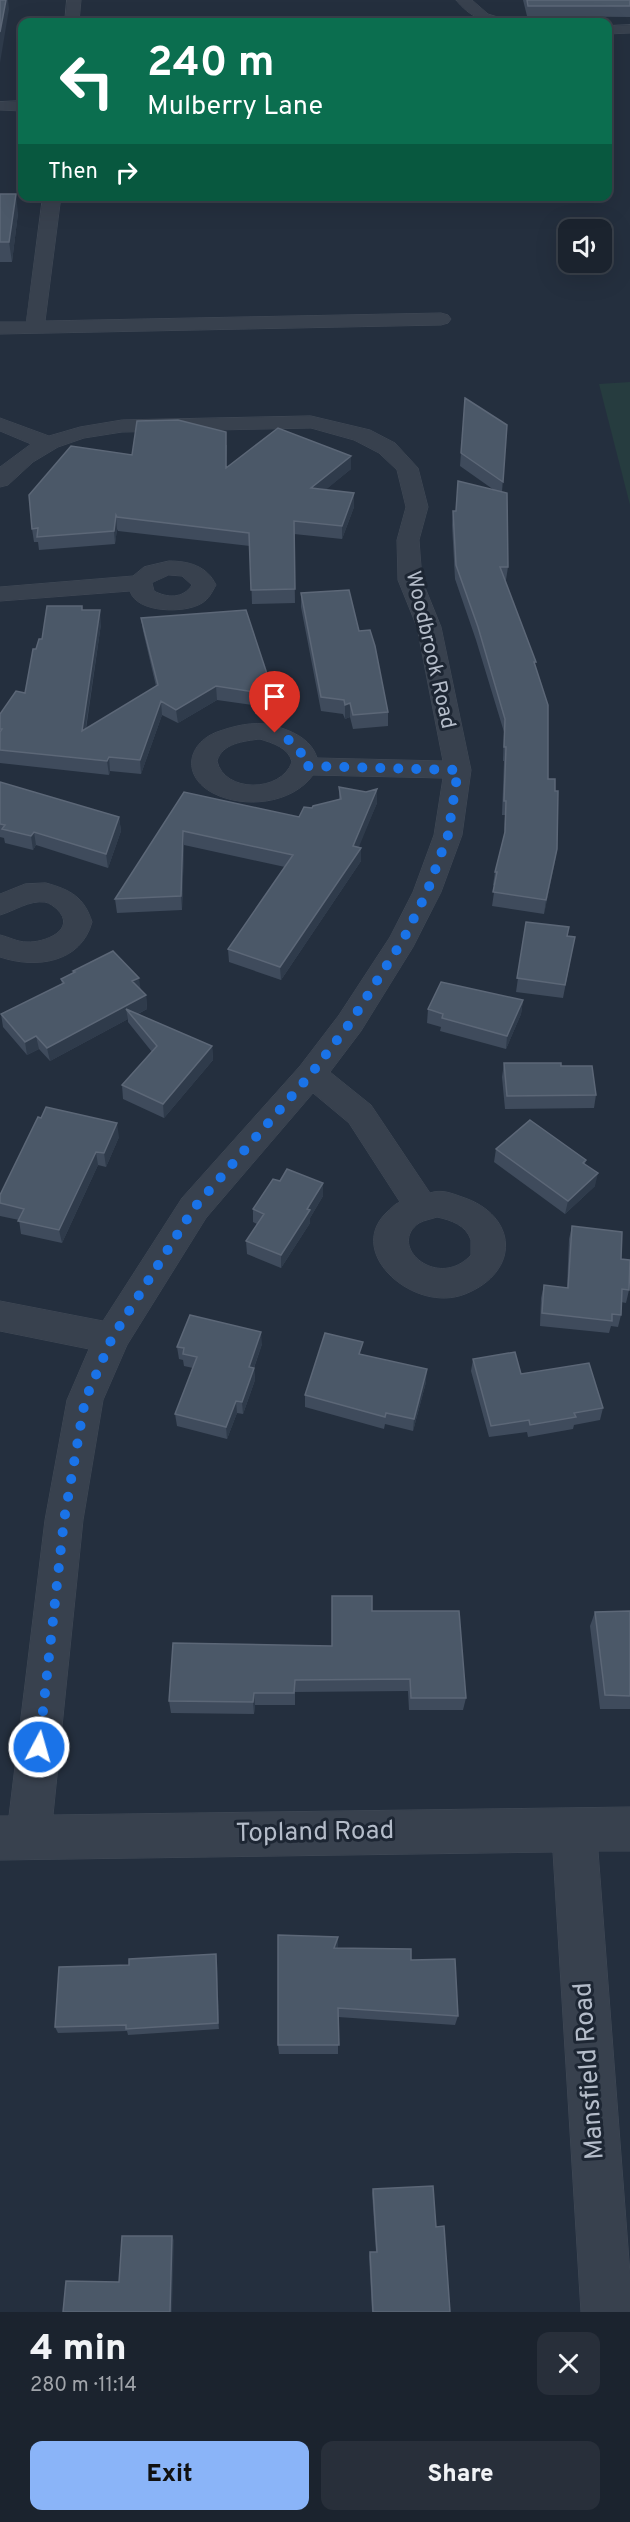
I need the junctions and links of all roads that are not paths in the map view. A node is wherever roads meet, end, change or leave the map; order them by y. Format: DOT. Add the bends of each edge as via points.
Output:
graph roads {
  1 [pos="74,0"];
  2 [pos="464,0"];
  3 [pos="72,18"];
  4 [pos="486,18"];
  5 [pos="630,29"];
  6 [pos="612,30"];
  7 [pos="3,106"];
  8 [pos="18,106"];
  9 [pos="51,201"];
  10 [pos="441,319"];
  11 [pos="35,327"];
  12 [pos="0,328"];
  13 [pos="0,424"];
  14 [pos="50,444"];
  15 [pos="0,480"];
  16 [pos="140,584"];
  17 [pos="0,594"];
  18 [pos="304,766"];
  19 [pos="458,770"];
  20 [pos="0,905"];
  21 [pos="0,945"];
  22 [pos="311,1074"];
  23 [pos="421,1206"];
  24 [pos="0,1316"];
  25 [pos="112,1338"];
  26 [pos="574,1829"];
  27 [pos="630,1829"];
  28 [pos="15,1838"];
  29 [pos="607,2312"];
  1 -- 3 [label="street"];
  2 -- 4 [label="street"];
  5 -- 6 [label="street"];
  7 -- 8 [label="street"];
  9 -- 11 [label="street"];
  10 -- 11 [label="street"];
  11 -- 12 [label="street"];
  13 -- 14 [label="street"];
  14 -- 15 [label="street, Woodbrook Road"];
  14 -- 19 [label="street, Woodbrook Road" via="94,429 122,426 311,422 363,435 387,448 407,468 417,507 408,540 410,580 429,627"];
  16 -- 17 [label="street"];
  18 -- 19 [label="street"];
  19 -- 22 [label="street, Woodbrook Road" via="448,835 427,892 403,940 356,1014"];
  20 -- 21 [label="street" via="26,894 56,895 76,908 79,918 70,938 46,952 17,952"];
  22 -- 23 [label="street" via="360,1114"];
  22 -- 25 [label="street, Woodbrook Road" via="194,1208"];
  24 -- 25 [label="street"];
  25 -- 28 [label="street, Woodbrook Road" via="85,1400"];
  26 -- 27 [label="street, Topland Road"];
  26 -- 28 [label="street, Topland Road"];
  26 -- 29 [label="street, Mansfield Road"];
}
